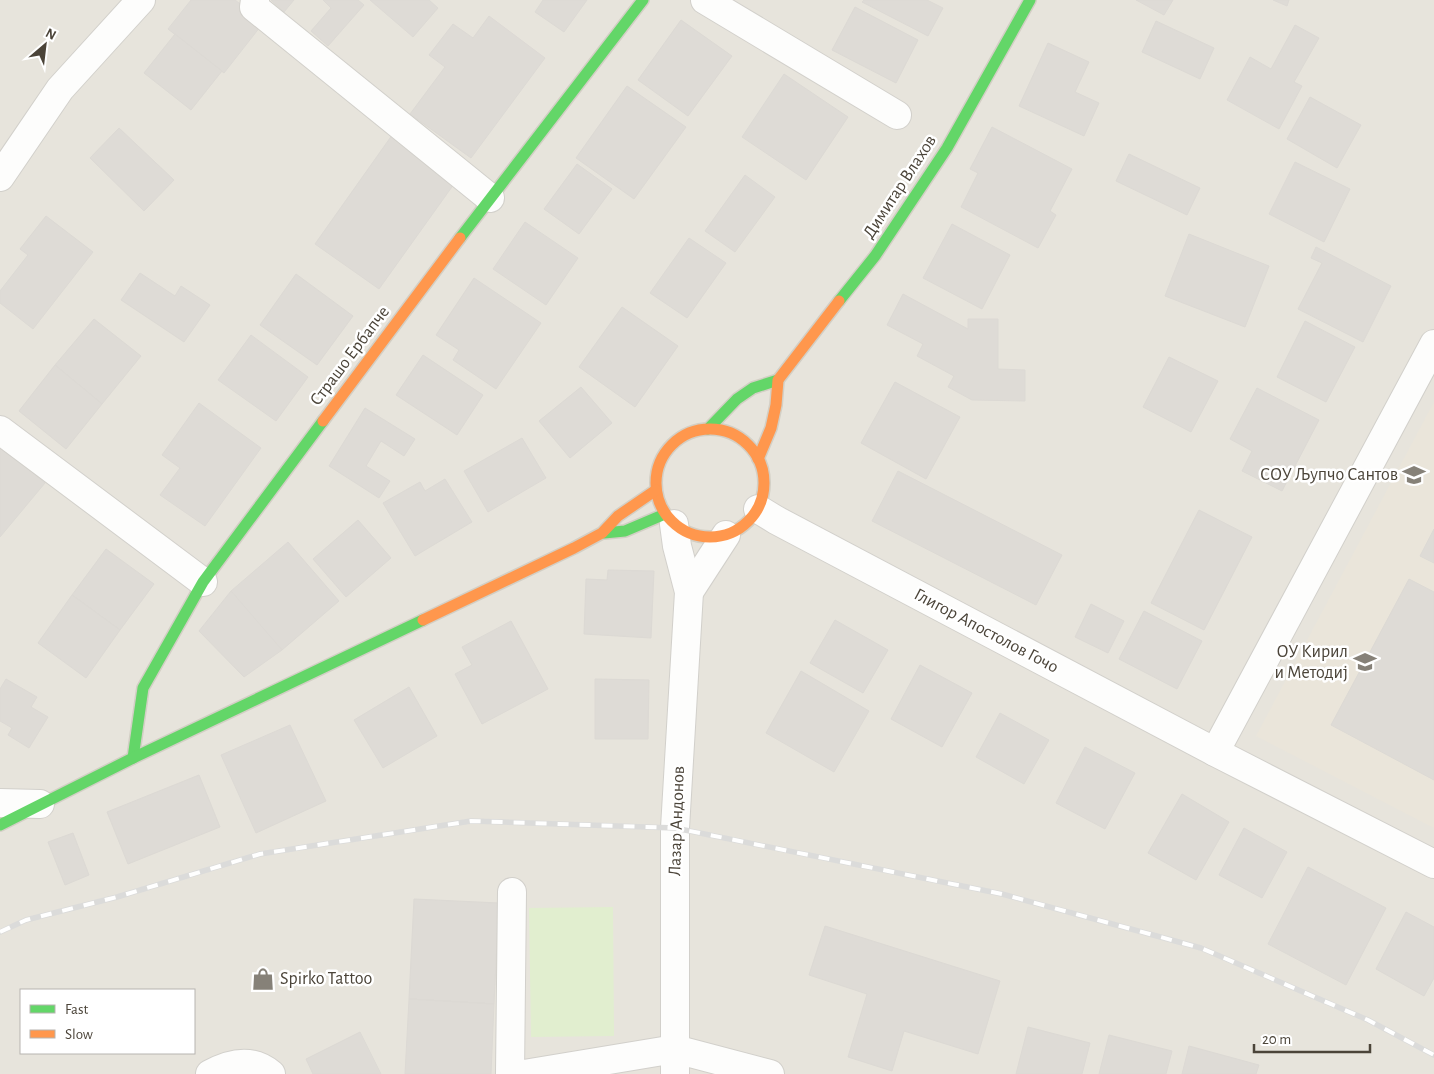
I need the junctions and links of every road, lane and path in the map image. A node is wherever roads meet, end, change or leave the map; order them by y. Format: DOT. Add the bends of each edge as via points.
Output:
graph roads {
  1 [pos="141,0"];
  2 [pos="255,0"];
  3 [pos="643,0"];
  4 [pos="704,0"];
  5 [pos="1030,0"];
  6 [pos="897,115"];
  7 [pos="0,177"];
  8 [pos="490,198"];
  9 [pos="1434,344"];
  10 [pos="778,380"];
  11 [pos="708,429"];
  12 [pos="0,430"];
  13 [pos="758,459"];
  14 [pos="656,490"];
  15 [pos="758,509"];
  16 [pos="670,519"];
  17 [pos="602,533"];
  18 [pos="726,535"];
  19 [pos="203,582"];
  20 [pos="689,592"];
  21 [pos="1215,752"];
  22 [pos="133,758"];
  23 [pos="0,803"];
  24 [pos="40,804"];
  25 [pos="0,826"];
  26 [pos="1434,864"];
  27 [pos="512,892"];
  28 [pos="675,1062"];
  29 [pos="210,1074"];
  30 [pos="271,1074"];
  31 [pos="510,1074"];
  32 [pos="524,1074"];
  33 [pos="770,1074"];
  1 -- 7 [label="street" via="60,89"];
  2 -- 8 [label="street" via="254,7"];
  3 -- 8 [label="street, Страшо Ербапче"];
  4 -- 6 [label="street"];
  5 -- 10 [label="street, Димитар Влахов" via="942,156 875,256"];
  8 -- 19 [label="street, Страшо Ербапче"];
  9 -- 21 [label="street"];
  10 -- 11 [label="street" via="753,388 736,399"];
  10 -- 13 [label="street, Димитар Влахов" via="771,428"];
  11 -- 13 [label="street" via="724,430 738,436"];
  11 -- 14 [label="street" via="690,432 675,441 664,454 657,471"];
  12 -- 19 [label="street"];
  13 -- 15 [label="street" via="764,476"];
  14 -- 16 [label="street" via="657,498"];
  14 -- 17 [label="street" via="618,516"];
  15 -- 18 [label="street" via="738,529"];
  15 -- 21 [label="street, Глигор Апостолов Гочо"];
  16 -- 17 [label="street" via="625,531"];
  16 -- 18 [label="street" via="690,534"];
  16 -- 20 [label="street, Лазар Андонов"];
  17 -- 22 [label="street"];
  18 -- 20 [label="street, Лазар Андонов"];
  19 -- 22 [label="street, Страшо Ербапче" via="143,688"];
  20 -- 28 [label="street, Лазар Андонов" via="675,828"];
  21 -- 26 [label="street, Глигор Апостолов Гочо"];
  22 -- 24 [label="street"];
  23 -- 24 [label="street"];
  24 -- 25 [label="street"];
  27 -- 31 [label="street"];
  28 -- 32 [label="street"];
  28 -- 33 [label="street"];
  29 -- 30 [label="street" via="234,1064 248,1063"];
}
